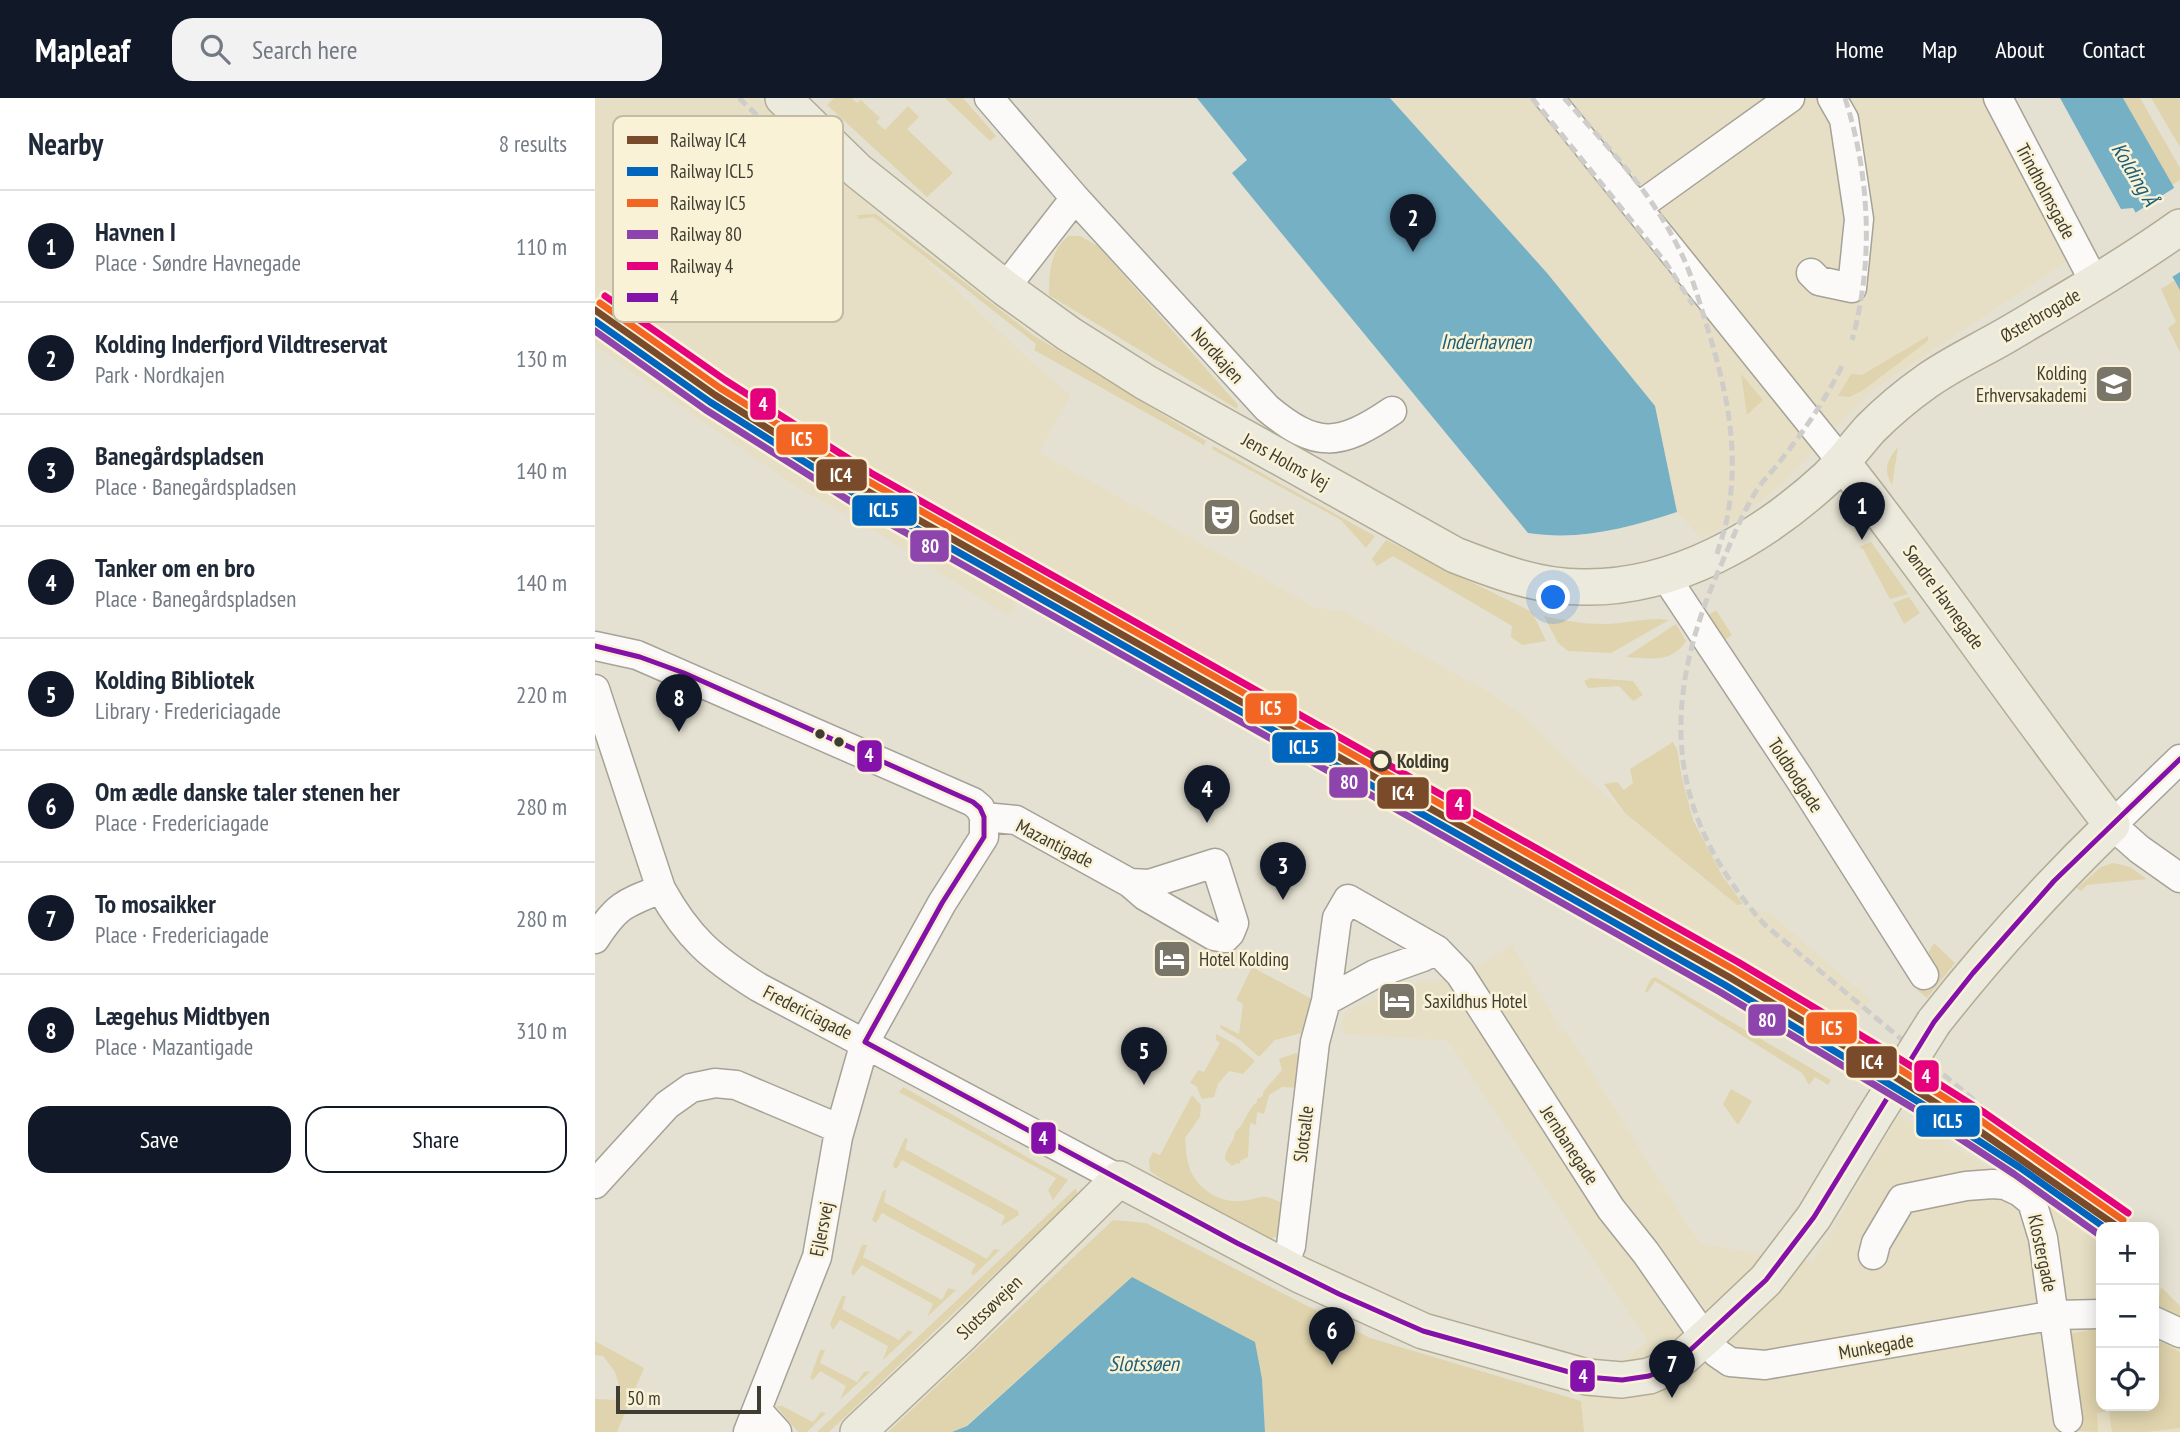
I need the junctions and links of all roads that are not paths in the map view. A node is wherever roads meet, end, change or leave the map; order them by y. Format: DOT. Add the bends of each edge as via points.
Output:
graph roads {
  1 [pos="783,98"];
  2 [pos="989,98"];
  3 [pos="1549,98"];
  4 [pos="1790,98"];
  5 [pos="1999,98"];
  6 [pos="1842,111"];
  7 [pos="801,116"];
  8 [pos="843,156"];
  9 [pos="1075,198"];
  10 [pos="1638,206"];
  11 [pos="2180,227"];
  12 [pos="1811,274"];
  13 [pos="2095,283"];
  14 [pos="1005,288"];
  15 [pos="1392,411"];
  16 [pos="1842,462"];
  17 [pos="1665,576"];
  18 [pos="595,646"];
  19 [pos="595,689"];
  20 [pos="2180,759"];
  21 [pos="984,817"];
  22 [pos="2112,825"];
  23 [pos="2180,878"];
  24 [pos="1130,883"];
  25 [pos="661,889"];
  26 [pos="1348,899"];
  27 [pos="595,939"];
  28 [pos="1333,946"];
  29 [pos="1437,950"];
  30 [pos="1375,974"];
  31 [pos="1924,975"];
  32 [pos="1326,1001"];
  33 [pos="865,1042"];
  34 [pos="840,1129"];
  35 [pos="1119,1179"];
  36 [pos="595,1184"];
  37 [pos="1873,1255"];
  38 [pos="1283,1267"];
  39 [pos="2096,1314"];
  40 [pos="2055,1315"];
  41 [pos="2159,1323"];
  42 [pos="2180,1333"];
  43 [pos="1705,1338"];
  44 [pos="2069,1419"];
  45 [pos="752,1421"];
  46 [pos="777,1432"];
  47 [pos="857,1432"];
  1 -- 7 [label="main road, Jens Holms Vej"];
  2 -- 9 [label="street, Nordkajen"];
  3 -- 10 [label="street, Søndre Havnegade"];
  4 -- 10 [label="street"];
  5 -- 13 [label="street, Trindholmsgade"];
  6 -- 12 [label="street" via="1859,219 1852,288 1819,281"];
  8 -- 14 [label="main road, Jens Holms Vej"];
  9 -- 14 [label="street"];
  9 -- 15 [label="street, Nordkajen" via="1287,425 1301,434 1329,439 1352,433"];
  10 -- 16 [label="street, Søndre Havnegade"];
  11 -- 13 [label="main road, Østerbrogade"];
  13 -- 16 [label="main road, Østerbrogade" via="1928,380 1872,427"];
  14 -- 17 [label="main road, Jens Holms Vej" via="1145,382 1455,555 1503,574 1580,587"];
  16 -- 17 [label="main road, Jens Holms Vej" via="1747,538"];
  16 -- 22 [label="main road, Søndre Havnegade"];
  17 -- 31 [label="street, Toldbodgade"];
  18 -- 21 [label="street" via="637,655 893,765 973,802"];
  19 -- 25 [label="street, Fredericiagade"];
  20 -- 22 [label="street"];
  21 -- 24 [label="street, Mazantigade" via="1016,820"];
  21 -- 33 [label="street, Ejlersvej" via="984,837"];
  22 -- 23 [label="street, Søndre Havnegade"];
  22 -- 43 [label="main road, Fredericiagade, bridge" via="1989,952 1934,1022 1814,1217 1766,1280"];
  24 -- 24 [label="street, Mazantigade" via="1215,936 1225,938 1230,933 1234,923 1215,863 1150,884"];
  25 -- 27 [label="street" via="626,902"];
  25 -- 33 [label="street, Fredericiagade" via="675,915 720,963"];
  26 -- 28 [label="street, Slotsalle" via="1337,918"];
  26 -- 29 [label="street, Jernbanegade"];
  28 -- 30 [label="street"];
  28 -- 32 [label="street, Slotsalle"];
  29 -- 30 [label="street"];
  29 -- 43 [label="street, Jernbanegade" via="1460,974 1611,1209"];
  30 -- 32 [label="street"];
  32 -- 38 [label="street, Slotsalle" via="1315,1042 1291,1246"];
  33 -- 34 [label="street, Ejlersvej"];
  33 -- 35 [label="street, Fredericiagade"];
  34 -- 36 [label="street" via="736,1085 691,1088 667,1105"];
  34 -- 45 [label="street, Ejlersvej" via="817,1257"];
  35 -- 38 [label="main road, Fredericiagade"];
  35 -- 47 [label="main road, Slotssøvejen"];
  37 -- 40 [label="street, Klostergade" via="1902,1199 1966,1186 2005,1185 2032,1202 2043,1238"];
  38 -- 43 [label="main road, Fredericiagade" via="1423,1331 1587,1377 1622,1380 1649,1376 1672,1366"];
  39 -- 40 [label="street, Munkegade"];
  40 -- 43 [label="street, Munkegade" via="1765,1365 1730,1362"];
  40 -- 44 [label="street, Klostergade"];
  41 -- 42 [label="street"];
  45 -- 46 [label="street, Ejlersvej"];
}
